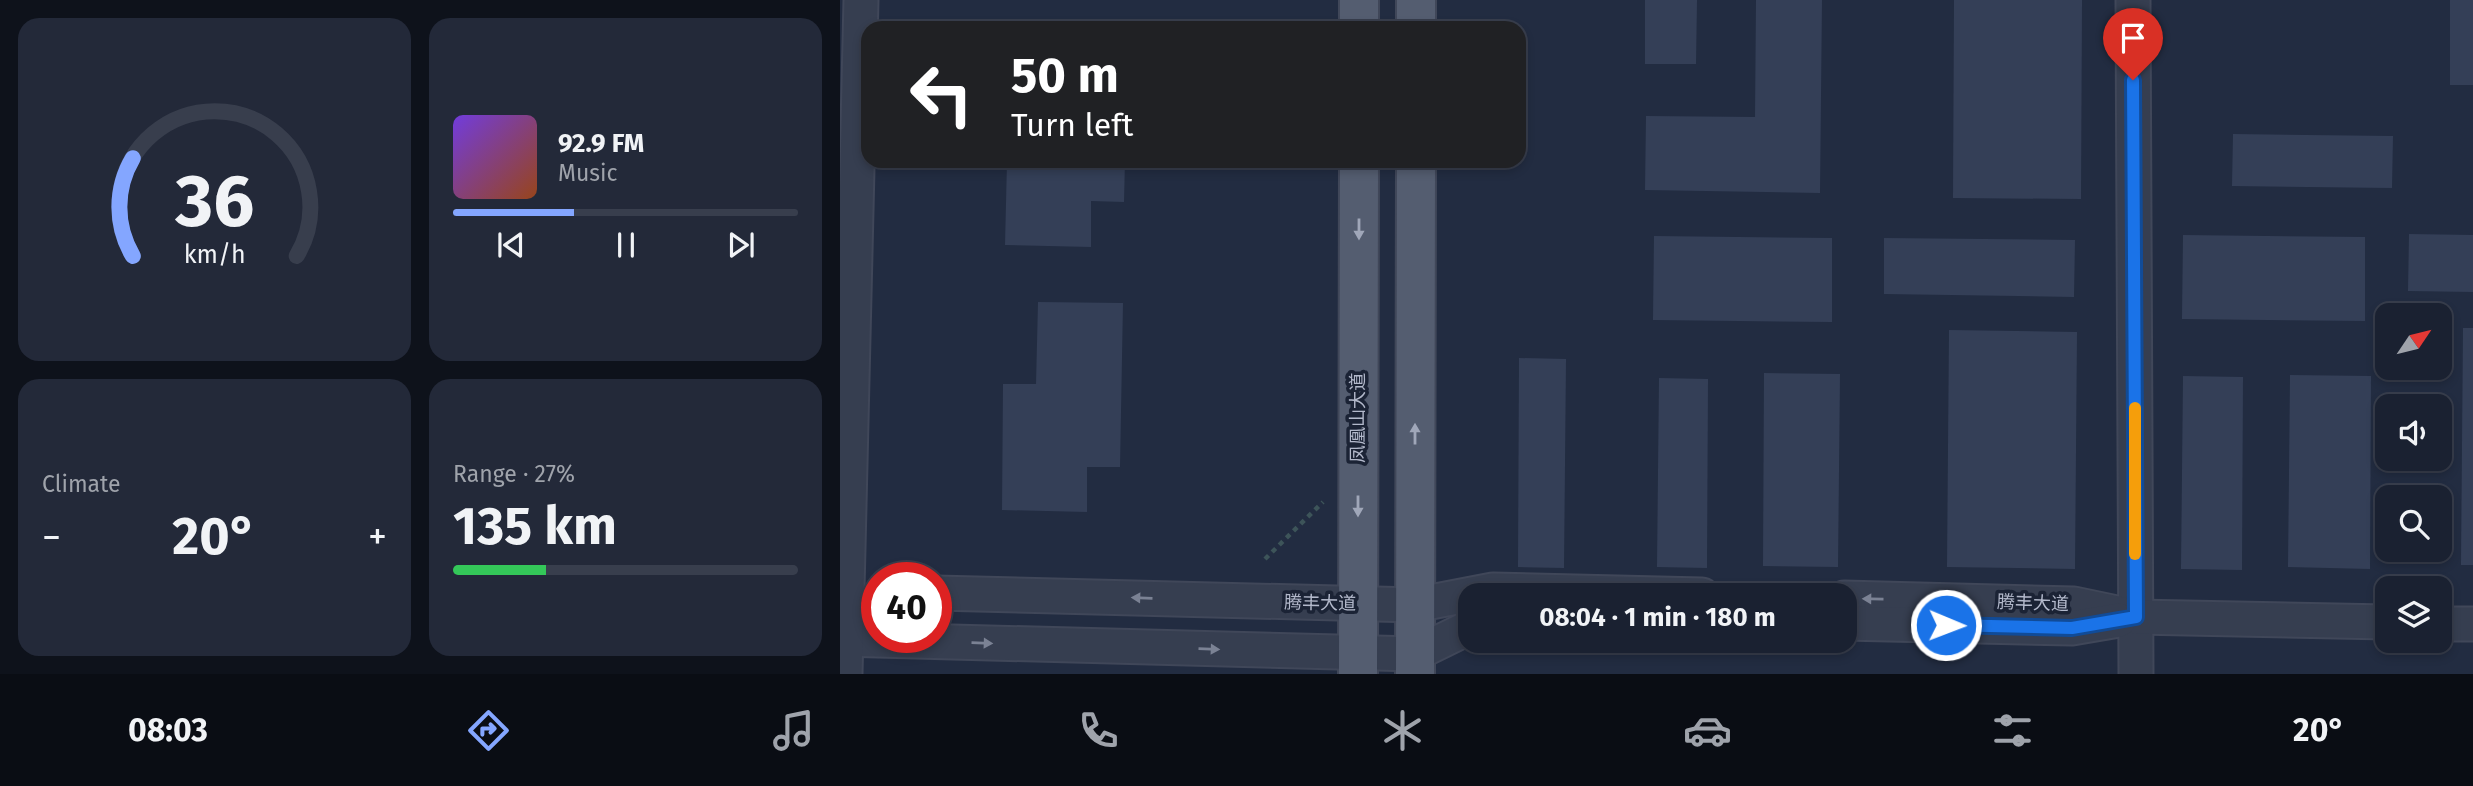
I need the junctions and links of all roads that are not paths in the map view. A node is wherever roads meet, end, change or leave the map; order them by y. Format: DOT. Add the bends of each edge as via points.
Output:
graph roads {
  1 [pos="861,0"];
  2 [pos="1359,0"];
  3 [pos="1416,0"];
  4 [pos="2133,0"];
  5 [pos="1359,21"];
  6 [pos="1416,21"];
  7 [pos="1359,168"];
  8 [pos="1416,168"];
  9 [pos="855,590"];
  10 [pos="952,593"];
  11 [pos="1458,596"];
  12 [pos="1857,598"];
  13 [pos="1357,604"];
  14 [pos="1415,604"];
  15 [pos="2136,617"];
  16 [pos="2375,622"];
  17 [pos="1857,623"];
  18 [pos="2452,624"];
  19 [pos="2473,624"];
  20 [pos="1458,635"];
  21 [pos="843,639"];
  22 [pos="1358,664"];
  23 [pos="1415,664"];
  24 [pos="845,674"];
  25 [pos="2136,674"];
  1 -- 9 [label="street"];
  2 -- 5 [label="main road"];
  3 -- 6 [label="main road"];
  4 -- 15 [label="street"];
  7 -- 13 [label="main road, 凤凰山大道, one-way"];
  14 -- 8 [label="main road, one-way"];
  9 -- 21 [label="street"];
  13 -- 10 [label="street, 腾丰大道, one-way"];
  11 -- 14 [label="street, 腾丰大道"];
  15 -- 12 [label="street, 腾丰大道, one-way" via="2074,604"];
  13 -- 14 [label="street, 腾丰大道"];
  13 -- 22 [label="main road, 凤凰山大道"];
  14 -- 23 [label="main road"];
  15 -- 16 [label="street, 腾丰大道"];
  15 -- 17 [label="street, 腾丰大道" via="2072,628"];
  15 -- 25 [label="street"];
  18 -- 19 [label="street"];
  20 -- 23 [label="street"];
  21 -- 22 [label="street, one-way"];
  21 -- 24 [label="street"];
  22 -- 23 [label="street"];
}
